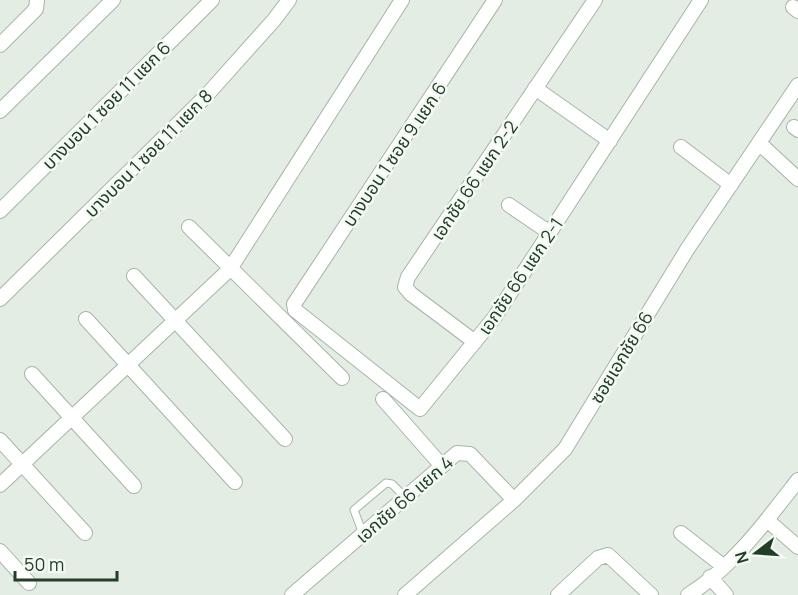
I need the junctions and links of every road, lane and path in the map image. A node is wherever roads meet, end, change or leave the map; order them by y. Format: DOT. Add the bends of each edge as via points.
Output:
graph roads {
  1 [pos="37,0"];
  2 [pos="113,0"];
  3 [pos="212,0"];
  4 [pos="289,0"];
  5 [pos="402,0"];
  6 [pos="495,0"];
  7 [pos="594,0"];
  8 [pos="701,0"];
  9 [pos="0,45"];
  10 [pos="798,85"];
  11 [pos="535,88"];
  12 [pos="0,111"];
  13 [pos="610,141"];
  14 [pos="759,143"];
  15 [pos="681,147"];
  16 [pos="798,179"];
  17 [pos="731,185"];
  18 [pos="509,204"];
  19 [pos="0,211"];
  20 [pos="189,227"];
  21 [pos="550,233"];
  22 [pos="230,269"];
  23 [pos="134,276"];
  24 [pos="0,299"];
  25 [pos="293,307"];
  26 [pos="86,319"];
  27 [pos="176,321"];
  28 [pos="475,342"];
  29 [pos="127,366"];
  30 [pos="32,374"];
  31 [pos="342,378"];
  32 [pos="383,399"];
  33 [pos="72,418"];
  34 [pos="285,439"];
  35 [pos="0,440"];
  36 [pos="22,464"];
  37 [pos="442,466"];
  38 [pos="798,480"];
  39 [pos="235,482"];
  40 [pos="0,485"];
  41 [pos="134,486"];
  42 [pos="406,498"];
  43 [pos="514,500"];
  44 [pos="767,520"];
  45 [pos="85,533"];
  46 [pos="681,533"];
  47 [pos="363,535"];
  48 [pos="798,547"];
  49 [pos="0,551"];
  50 [pos="723,566"];
  51 [pos="710,577"];
  52 [pos="29,583"];
  53 [pos="292,595"];
  54 [pos="405,595"];
  55 [pos="558,595"];
  56 [pos="651,595"];
  57 [pos="688,595"];
  58 [pos="726,595"];
  1 -- 9 [label="street" via="36,9"];
  2 -- 12 [label="street"];
  3 -- 19 [label="street, บางบอน 1 ซอย 11 แยก 6"];
  4 -- 24 [label="street, บางบอน 1 ซอย 11 แยก 8" via="206,96"];
  5 -- 22 [label="street"];
  6 -- 25 [label="street, บางบอน 1 ซอย 9 แยก 6"];
  7 -- 11 [label="street, เอกชัย 66 แยก 2-2"];
  8 -- 13 [label="street, เอกชัย 66 แยก 2-1"];
  10 -- 14 [label="street, ซอยเอกชัย 66"];
  11 -- 13 [label="street"];
  11 -- 28 [label="street, เอกชัย 66 แยก 2-2" via="405,287"];
  13 -- 21 [label="street, เอกชัย 66 แยก 2-1"];
  14 -- 16 [label="street"];
  14 -- 17 [label="street, ซอยเอกชัย 66"];
  15 -- 17 [label="street"];
  17 -- 43 [label="street, ซอยเอกชัย 66" via="565,449"];
  18 -- 21 [label="street"];
  20 -- 22 [label="street"];
  21 -- 28 [label="street, เอกชัย 66 แยก 2-1"];
  22 -- 27 [label="street"];
  22 -- 31 [label="street"];
  23 -- 27 [label="street"];
  25 -- 28 [label="street, เอกชัย 66 แยก 2-1" via="420,409"];
  26 -- 29 [label="street"];
  27 -- 29 [label="street"];
  27 -- 34 [label="street"];
  29 -- 33 [label="street"];
  29 -- 39 [label="street"];
  30 -- 33 [label="street"];
  32 -- 37 [label="street"];
  33 -- 36 [label="street"];
  33 -- 41 [label="street"];
  35 -- 36 [label="street"];
  36 -- 40 [label="street"];
  36 -- 45 [label="street"];
  37 -- 42 [label="street, เอกชัย 66 แยก 4"];
  37 -- 43 [label="street, เอกชัย 66 แยก 4" via="457,453 470,454"];
  38 -- 44 [label="street"];
  42 -- 47 [label="street, เอกชัย 66 แยก 4"];
  42 -- 47 [label="lane" via="392,484 380,486 354,510"];
  43 -- 54 [label="street, ซอยเอกชัย 66"];
  44 -- 48 [label="street"];
  44 -- 50 [label="street"];
  46 -- 50 [label="street"];
  47 -- 53 [label="street, เอกชัย 66 แยก 4"];
  49 -- 52 [label="street"];
  50 -- 51 [label="street"];
  51 -- 57 [label="street"];
  51 -- 58 [label="street"];
  55 -- 56 [label="street" via="598,558 609,555"];
}
